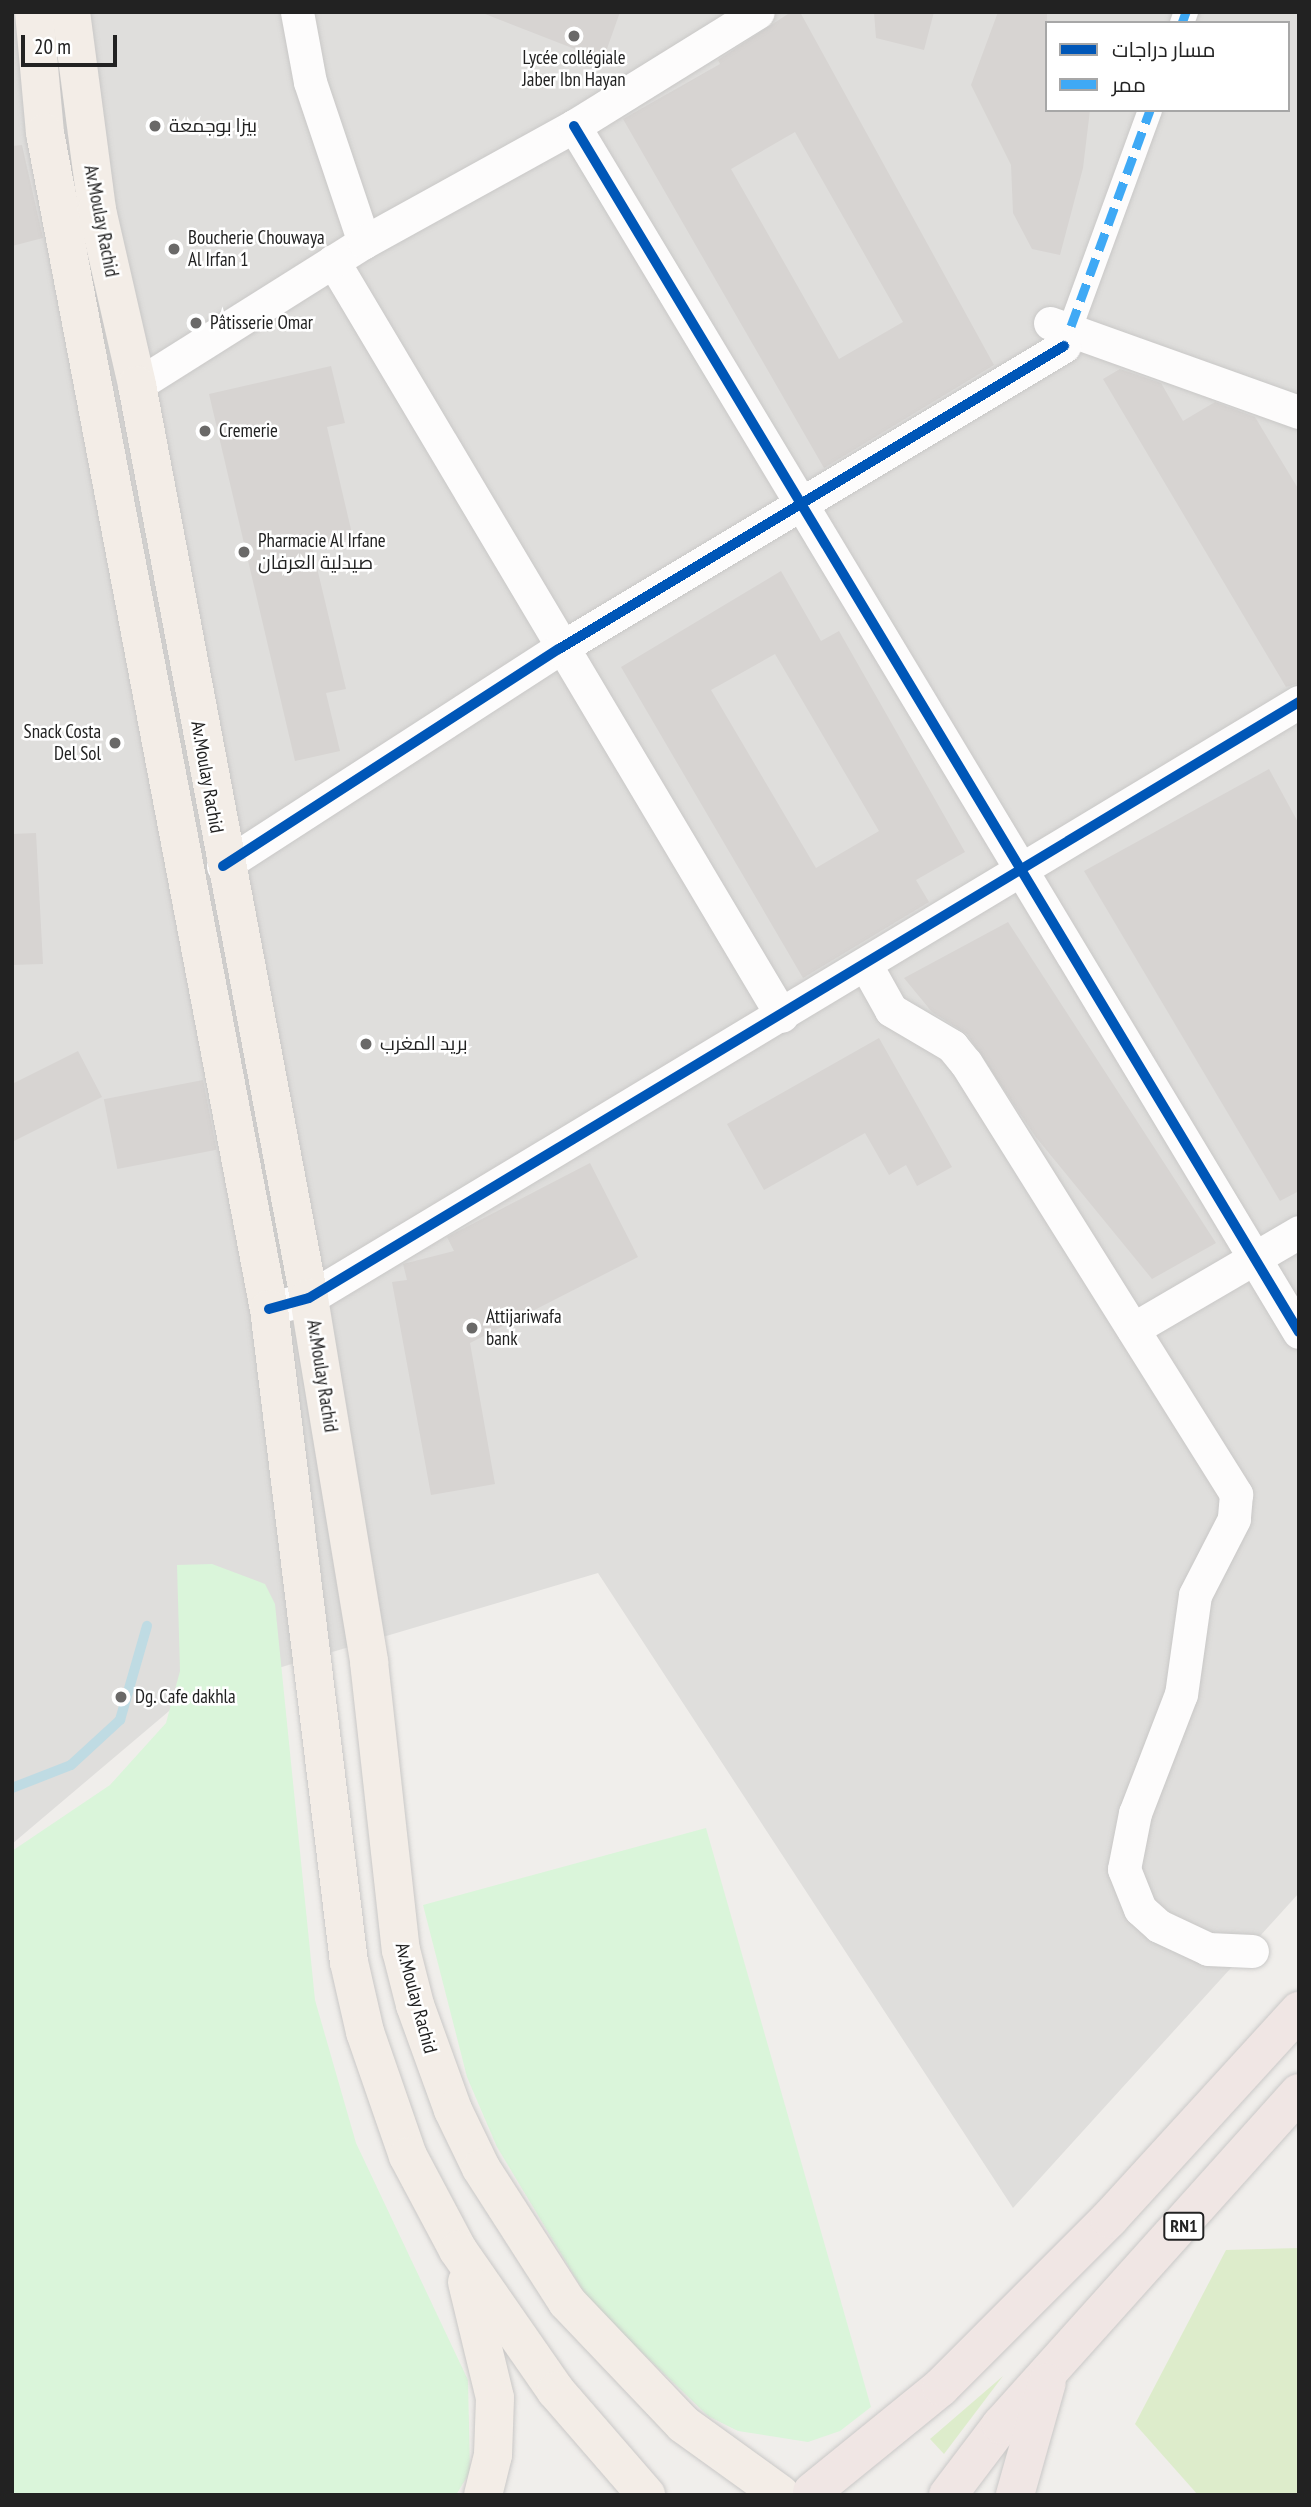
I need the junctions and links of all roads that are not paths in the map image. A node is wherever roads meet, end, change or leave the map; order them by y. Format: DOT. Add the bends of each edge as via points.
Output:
graph roads {
  1 [pos="34,12"];
  2 [pos="71,12"];
  3 [pos="298,12"];
  4 [pos="758,12"];
  5 [pos="1149,112"];
  6 [pos="574,126"];
  7 [pos="363,242"];
  8 [pos="333,261"];
  9 [pos="1061,332"];
  10 [pos="137,385"];
  11 [pos="1299,412"];
  12 [pos="806,506"];
  13 [pos="559,649"];
  14 [pos="1299,702"];
  15 [pos="223,866"];
  16 [pos="1021,871"];
  17 [pos="867,967"];
  18 [pos="782,1016"];
  19 [pos="1299,1232"];
  20 [pos="1251,1261"];
  21 [pos="309,1298"];
  22 [pos="269,1309"];
  23 [pos="1133,1329"];
  24 [pos="1299,1332"];
  25 [pos="1252,1951"];
  26 [pos="1299,2011"];
  27 [pos="1299,2093"];
  28 [pos="458,2250"];
  29 [pos="1048,2378"];
  30 [pos="799,2494"];
  31 [pos="483,2495"];
  32 [pos="646,2495"];
  33 [pos="948,2495"];
  34 [pos="1015,2495"];
  1 -- 22 [label="main road, Av.Moulay Rachid" via="50,160"];
  2 -- 10 [label="main road, Av.Moulay Rachid" via="97,210"];
  3 -- 7 [label="street" via="310,82"];
  4 -- 6 [label="street"];
  5 -- 9 [label="street"];
  6 -- 7 [label="street"];
  6 -- 12 [label="street"];
  7 -- 8 [label="street"];
  8 -- 10 [label="street"];
  8 -- 13 [label="street"];
  9 -- 11 [label="street"];
  9 -- 12 [label="street"];
  10 -- 15 [label="main road, Av.Moulay Rachid"];
  12 -- 13 [label="street"];
  12 -- 16 [label="street"];
  13 -- 15 [label="street"];
  13 -- 18 [label="street"];
  14 -- 16 [label="street"];
  15 -- 21 [label="main road, Av.Moulay Rachid"];
  16 -- 17 [label="street"];
  16 -- 20 [label="street"];
  17 -- 18 [label="street"];
  17 -- 23 [label="street" via="891,1010 953,1046"];
  18 -- 21 [label="street"];
  19 -- 20 [label="street"];
  20 -- 23 [label="street"];
  20 -- 24 [label="street"];
  21 -- 22 [label="street"];
  21 -- 30 [label="main road, Av.Moulay Rachid" via="369,1662 401,1950 453,2110 534,2257 596,2337 683,2424"];
  22 -- 28 [label="main road, Av.Moulay Rachid" via="349,1962 391,2114"];
  23 -- 25 [label="street" via="1238,1501 1195,1595 1186,1672 1135,1813 1126,1885 1159,1926 1208,1949"];
  26 -- 30 [label="highway" via="1109,2219 949,2379"];
  27 -- 29 [label="highway, RN1"];
  28 -- 31 [label="main road" via="495,2398 493,2455"];
  28 -- 32 [label="main road, Av.Moulay Rachid" via="556,2390"];
  29 -- 33 [label="highway, RN1" via="1001,2426"];
  29 -- 34 [label="highway"];
}
